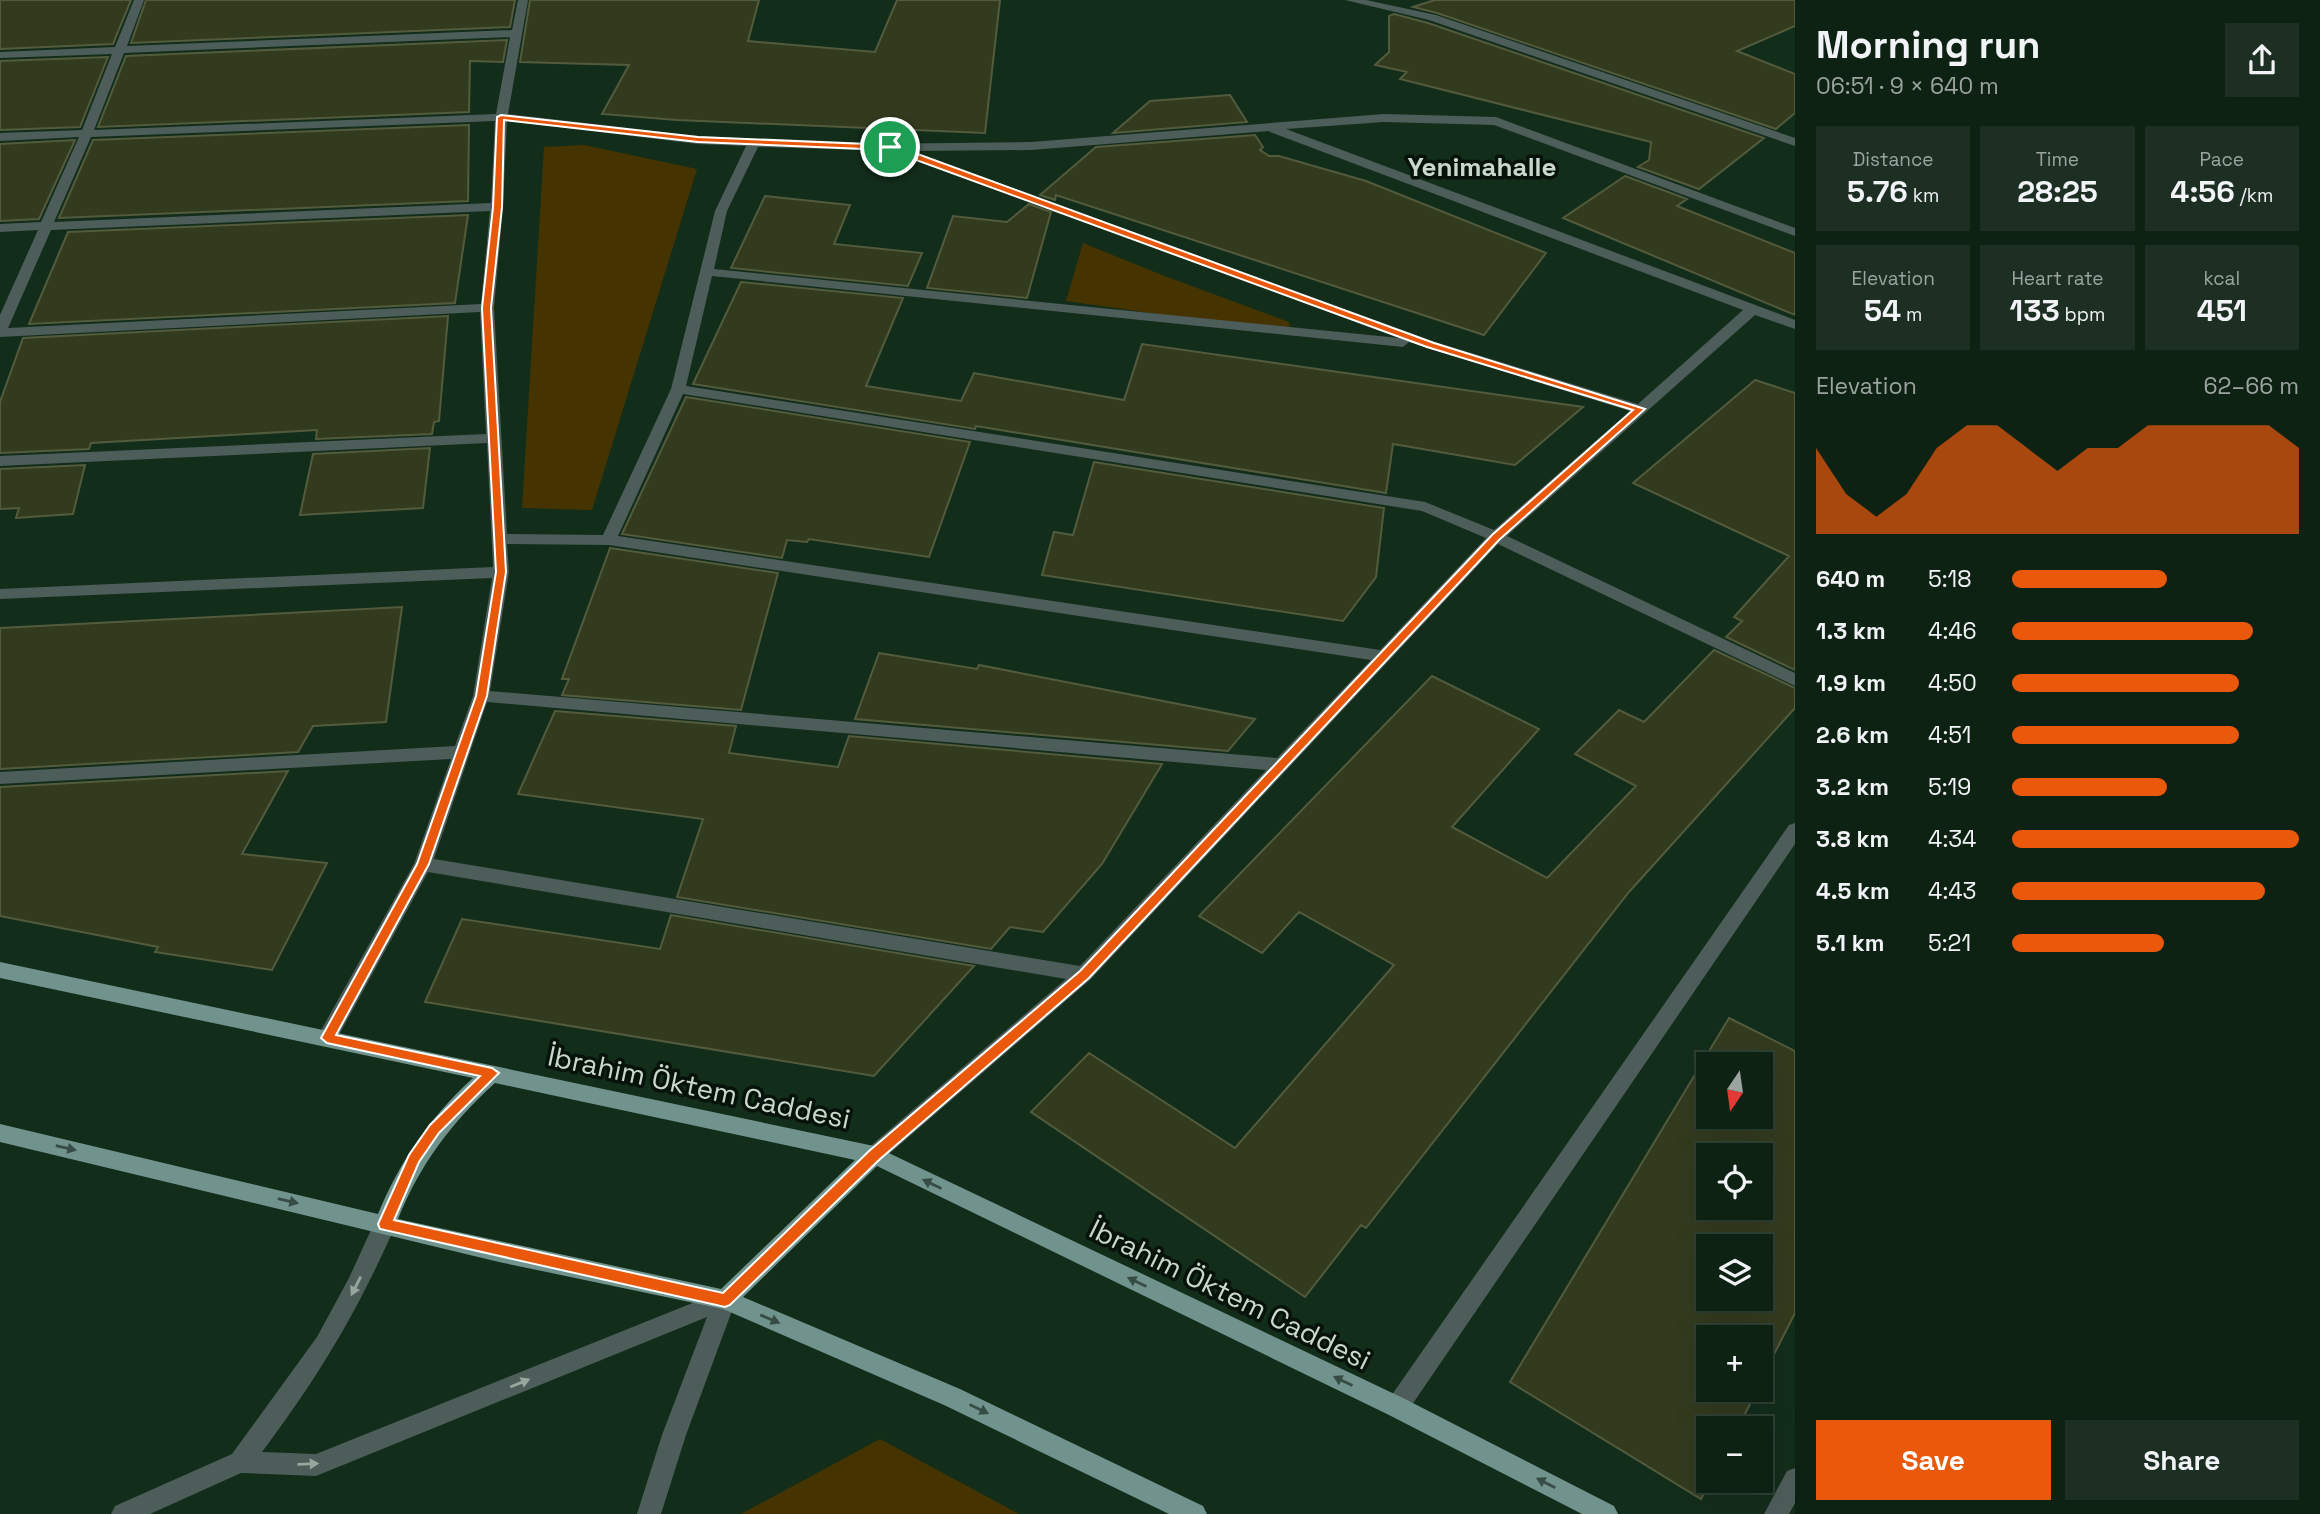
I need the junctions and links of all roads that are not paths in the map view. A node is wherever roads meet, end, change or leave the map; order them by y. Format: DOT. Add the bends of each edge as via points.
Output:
graph roads {
  1 [pos="139,0"];
  2 [pos="523,0"];
  3 [pos="1350,0"];
  4 [pos="517,33"];
  5 [pos="119,51"];
  6 [pos="0,55"];
  7 [pos="501,117"];
  8 [pos="1268,126"];
  9 [pos="87,133"];
  10 [pos="0,137"];
  11 [pos="1794,141"];
  12 [pos="754,142"];
  13 [pos="890,147"];
  14 [pos="498,207"];
  15 [pos="47,226"];
  16 [pos="0,229"];
  17 [pos="1795,232"];
  18 [pos="707,272"];
  19 [pos="487,308"];
  20 [pos="1754,308"];
  21 [pos="1795,325"];
  22 [pos="0,332"];
  23 [pos="1430,345"];
  24 [pos="678,389"];
  25 [pos="1640,409"];
  26 [pos="494,438"];
  27 [pos="0,461"];
  28 [pos="1496,537"];
  29 [pos="499,539"];
  30 [pos="609,540"];
  31 [pos="501,572"];
  32 [pos="0,594"];
  33 [pos="1384,656"];
  34 [pos="1795,680"];
  35 [pos="481,696"];
  36 [pos="463,752"];
  37 [pos="1281,765"];
  38 [pos="0,778"];
  39 [pos="1795,830"];
  40 [pos="423,864"];
  41 [pos="0,970"];
  42 [pos="1084,974"];
  43 [pos="327,1038"];
  44 [pos="492,1073"];
  45 [pos="0,1133"];
  46 [pos="874,1156"];
  47 [pos="385,1224"];
  48 [pos="725,1300"];
  49 [pos="1397,1407"];
  50 [pos="240,1462"];
  51 [pos="1795,1479"];
  52 [pos="123,1514"];
  53 [pos="649,1514"];
  54 [pos="1195,1514"];
  55 [pos="1606,1514"];
  56 [pos="1776,1514"];
  1 -- 5 [label="street"];
  2 -- 4 [label="street"];
  3 -- 11 [label="street" via="1432,17"];
  4 -- 5 [label="street"];
  4 -- 7 [label="street"];
  5 -- 6 [label="street"];
  5 -- 9 [label="street"];
  7 -- 9 [label="street"];
  7 -- 12 [label="street" via="698,140"];
  7 -- 14 [label="street"];
  8 -- 13 [label="street" via="1031,146"];
  8 -- 17 [label="street" via="1384,118 1496,121"];
  8 -- 20 [label="street"];
  9 -- 10 [label="street"];
  9 -- 15 [label="street"];
  12 -- 13 [label="street"];
  12 -- 18 [label="street" via="721,211"];
  13 -- 23 [label="street"];
  14 -- 15 [label="street"];
  14 -- 19 [label="street"];
  15 -- 16 [label="street"];
  15 -- 22 [label="street"];
  18 -- 23 [label="street"];
  18 -- 24 [label="street"];
  19 -- 22 [label="street"];
  19 -- 26 [label="street"];
  20 -- 21 [label="street"];
  20 -- 25 [label="street"];
  23 -- 25 [label="street"];
  24 -- 28 [label="street" via="1425,507"];
  24 -- 30 [label="street"];
  25 -- 28 [label="street"];
  26 -- 27 [label="street"];
  26 -- 29 [label="street"];
  28 -- 33 [label="street"];
  28 -- 34 [label="street"];
  29 -- 30 [label="street"];
  29 -- 31 [label="street"];
  30 -- 33 [label="street"];
  31 -- 32 [label="street"];
  31 -- 35 [label="street"];
  33 -- 37 [label="street"];
  35 -- 36 [label="street"];
  35 -- 37 [label="street"];
  36 -- 38 [label="street"];
  36 -- 40 [label="street"];
  37 -- 42 [label="street"];
  39 -- 49 [label="street"];
  40 -- 42 [label="street"];
  40 -- 43 [label="street"];
  41 -- 43 [label="main road, İbrahim Öktem Caddesi"];
  42 -- 46 [label="street"];
  43 -- 44 [label="main road, İbrahim Öktem Caddesi"];
  44 -- 46 [label="main road, İbrahim Öktem Caddesi"];
  44 -- 47 [label="main road" via="435,1129 414,1159"];
  45 -- 47 [label="main road, one-way"];
  46 -- 48 [label="main road"];
  49 -- 46 [label="main road, İbrahim Öktem Caddesi, one-way"];
  47 -- 48 [label="main road"];
  47 -- 50 [label="street, one-way" via="325,1343"];
  50 -- 48 [label="street, one-way" via="316,1465"];
  48 -- 53 [label="street"];
  48 -- 54 [label="main road, one-way" via="952,1396"];
  55 -- 49 [label="main road, İbrahim Öktem Caddesi, one-way"];
  50 -- 52 [label="street"];
  51 -- 56 [label="street"];
}
